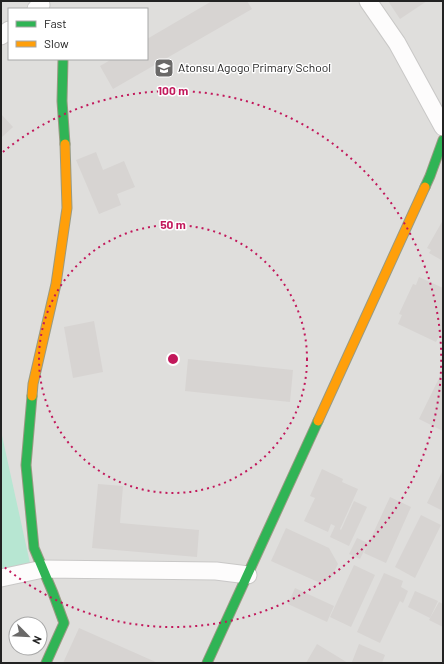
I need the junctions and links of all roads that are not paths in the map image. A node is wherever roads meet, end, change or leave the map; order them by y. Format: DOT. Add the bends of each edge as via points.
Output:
graph roads {
  1 [pos="368,1"];
  2 [pos="63,60"];
  3 [pos="443,127"];
  4 [pos="443,140"];
  5 [pos="436,179"];
  6 [pos="43,569"];
  7 [pos="248,575"];
  8 [pos="1,578"];
  9 [pos="46,663"];
  10 [pos="207,663"];
  1 -- 3 [label="street" via="397,43"];
  2 -- 6 [label="street" via="62,101 67,208 56,284 33,384 26,465 34,548"];
  4 -- 5 [label="street"];
  5 -- 7 [label="street"];
  6 -- 7 [label="street" via="216,571"];
  6 -- 8 [label="street"];
  6 -- 9 [label="street" via="64,623"];
  7 -- 10 [label="street"];
}
